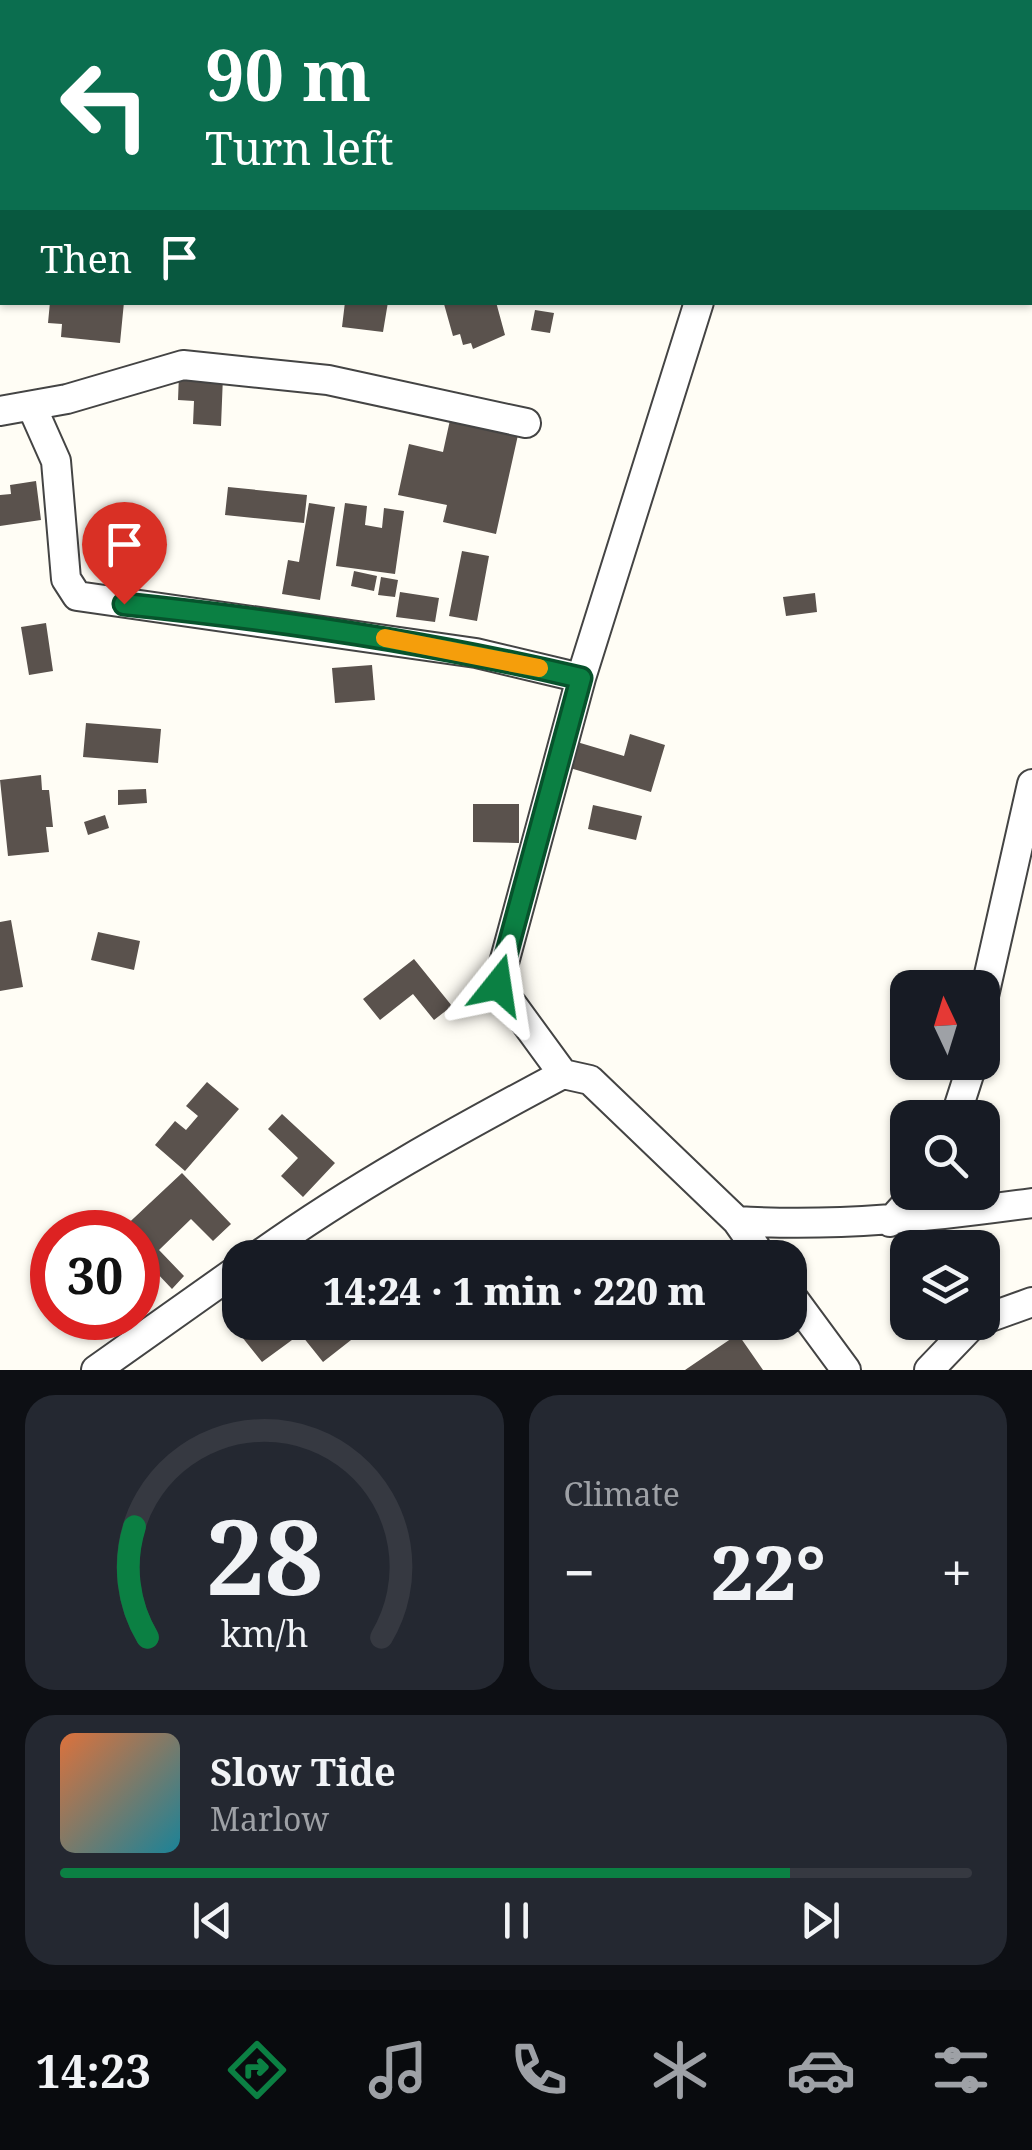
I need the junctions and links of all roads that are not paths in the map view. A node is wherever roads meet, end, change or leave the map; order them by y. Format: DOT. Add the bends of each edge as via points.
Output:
graph roads {
  1 [pos="698,305"];
  2 [pos="32,407"];
  3 [pos="0,411"];
  4 [pos="526,423"];
  5 [pos="581,678"];
  6 [pos="1032,784"];
  7 [pos="990,970"];
  8 [pos="563,1074"];
  9 [pos="1032,1203"];
  10 [pos="901,1210"];
  11 [pos="737,1221"];
  12 [pos="890,1222"];
  13 [pos="280,1240"];
  14 [pos="751,1240"];
  15 [pos="222,1281"];
  16 [pos="1032,1302"];
  17 [pos="1000,1314"];
  18 [pos="807,1317"];
  19 [pos="958,1340"];
  20 [pos="96,1370"];
  21 [pos="846,1370"];
  22 [pos="930,1370"];
  1 -- 5 [label="street"];
  2 -- 3 [label="street"];
  2 -- 4 [label="street" via="183,365 328,380"];
  2 -- 5 [label="street" via="56,461 66,579 76,596 476,652"];
  5 -- 8 [label="street" via="498,985"];
  6 -- 7 [label="street"];
  8 -- 11 [label="street" via="590,1080"];
  8 -- 13 [label="street" via="458,1129"];
  9 -- 12 [label="street"];
  10 -- 12 [label="street"];
  11 -- 12 [label="street"];
  11 -- 14 [label="street"];
  15 -- 20 [label="street"];
  16 -- 17 [label="street"];
  18 -- 21 [label="street"];
  19 -- 22 [label="street"];
}
